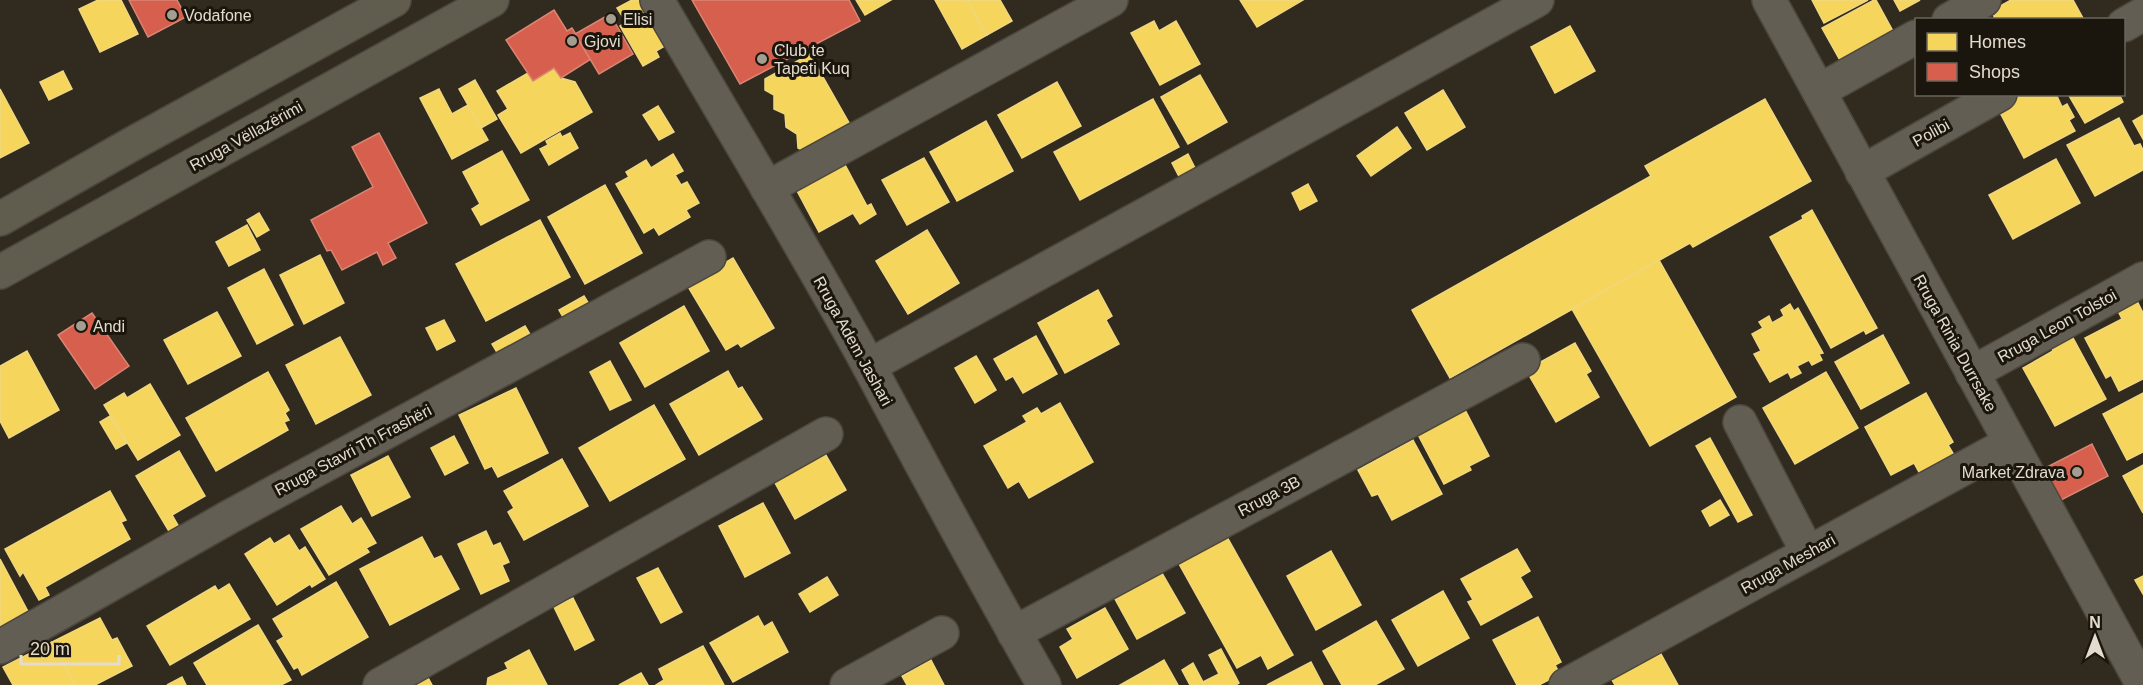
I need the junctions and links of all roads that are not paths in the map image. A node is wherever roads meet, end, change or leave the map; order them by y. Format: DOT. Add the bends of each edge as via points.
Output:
graph roads {
  1 [pos="394,0"];
  2 [pos="492,0"];
  3 [pos="657,0"];
  4 [pos="1111,0"];
  5 [pos="1536,0"];
  6 [pos="1769,0"];
  7 [pos="1984,0"];
  8 [pos="2143,14"];
  9 [pos="1952,18"];
  10 [pos="2125,24"];
  11 [pos="1915,38"];
  12 [pos="1819,91"];
  13 [pos="1996,96"];
  14 [pos="1862,172"];
  15 [pos="767,188"];
  16 [pos="0,219"];
  17 [pos="709,257"];
  18 [pos="0,272"];
  19 [pos="2143,279"];
  20 [pos="1523,360"];
  21 [pos="869,366"];
  22 [pos="1972,373"];
  23 [pos="1740,422"];
  24 [pos="826,434"];
  25 [pos="2010,442"];
  26 [pos="1808,553"];
  27 [pos="942,633"];
  28 [pos="1014,633"];
  29 [pos="0,647"];
  30 [pos="380,685"];
  31 [pos="847,685"];
  32 [pos="1044,685"];
  33 [pos="1566,685"];
  34 [pos="2143,685"];
  1 -- 16 [label="main road"];
  2 -- 18 [label="main road, Rruga Vëllazërimi"];
  3 -- 15 [label="street, Rruga Adem Jashari"];
  4 -- 15 [label="street"];
  5 -- 21 [label="street"];
  6 -- 12 [label="street, Rruga Rinia Durrsake"];
  7 -- 9 [label="street"];
  8 -- 10 [label="street"];
  11 -- 12 [label="street"];
  12 -- 14 [label="street, Rruga Rinia Durrsake"];
  13 -- 14 [label="street, Polibi"];
  14 -- 22 [label="street, Rruga Rinia Durrsake"];
  15 -- 21 [label="street, Rruga Adem Jashari"];
  17 -- 29 [label="street, Rruga Stavri Th Frashëri" via="231,516"];
  19 -- 22 [label="street, Rruga Leon Tolstoi"];
  20 -- 28 [label="street, Rruga 3B"];
  21 -- 28 [label="street, Rruga Adem Jashari"];
  22 -- 25 [label="street, Rruga Rinia Durrsake"];
  23 -- 26 [label="street"];
  24 -- 30 [label="street"];
  25 -- 26 [label="street, Rruga Meshari"];
  25 -- 34 [label="street, Rruga Rinia Durrsake"];
  26 -- 33 [label="street, Rruga Meshari"];
  27 -- 31 [label="street"];
  28 -- 32 [label="street, Rruga Adem Jashari"];
}
